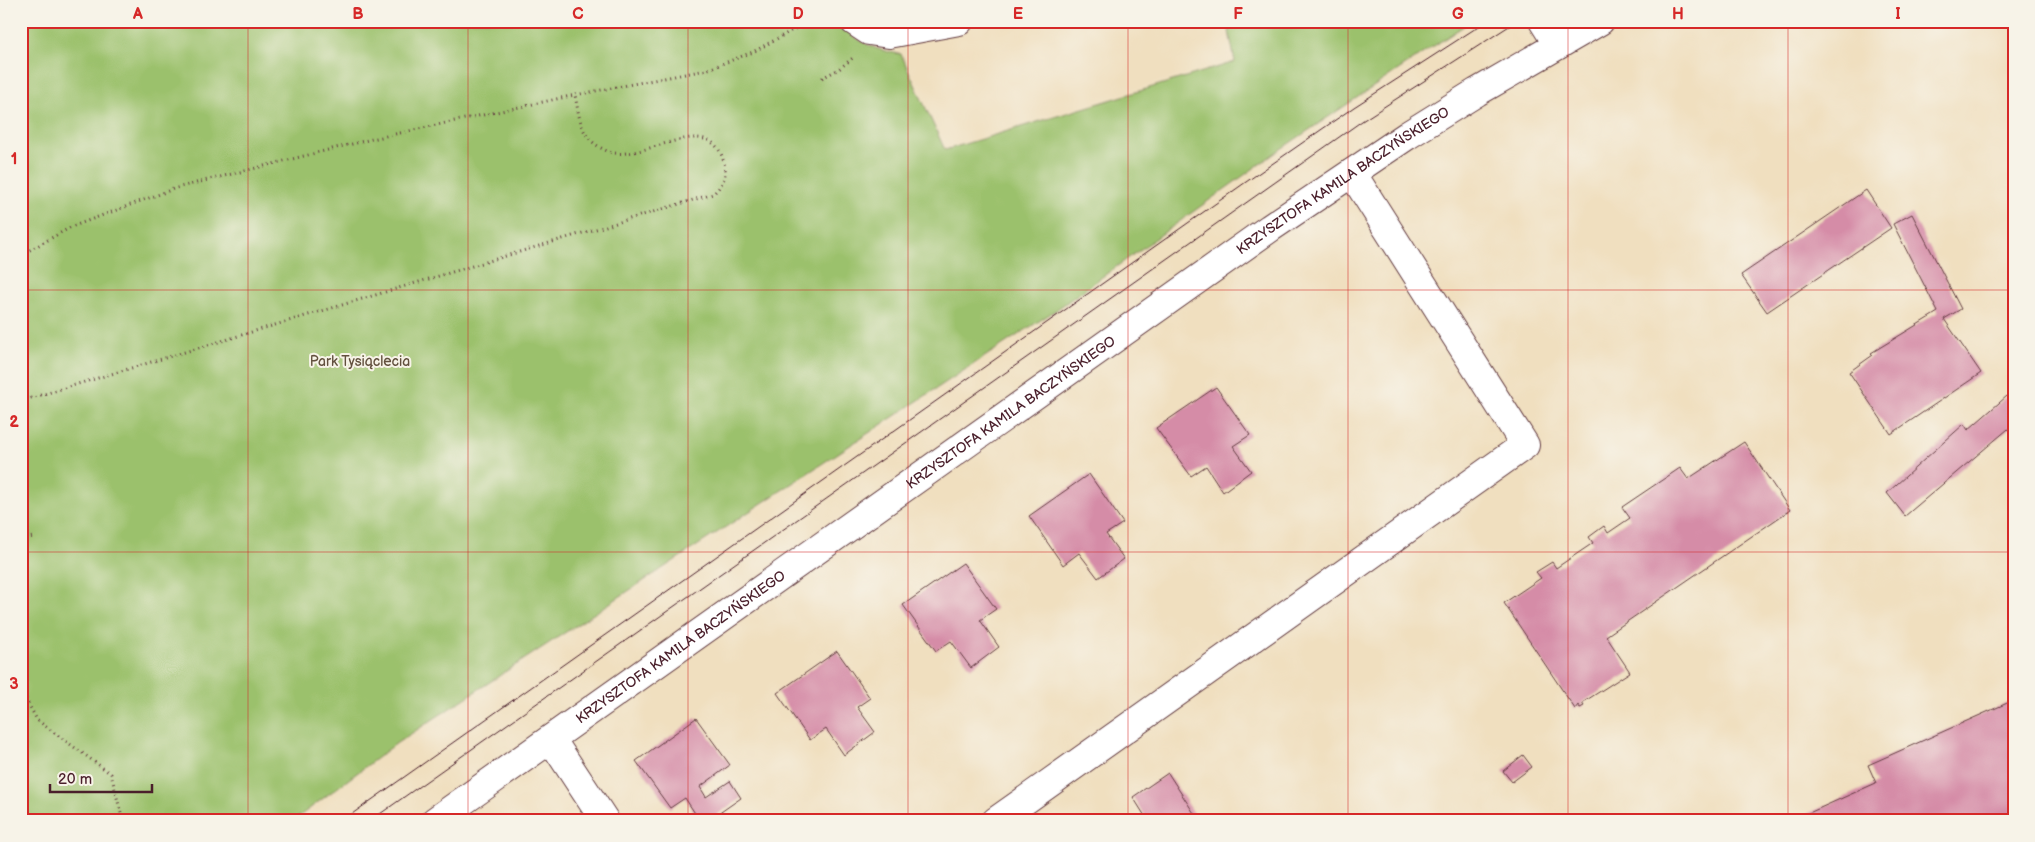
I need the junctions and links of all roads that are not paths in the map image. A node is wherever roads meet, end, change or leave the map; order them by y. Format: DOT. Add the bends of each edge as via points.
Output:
graph roads {
  1 [pos="854,21"];
  2 [pos="959,21"];
  3 [pos="1543,21"];
  4 [pos="1600,21"];
  5 [pos="1558,45"];
  6 [pos="1352,173"];
  7 [pos="551,739"];
  8 [pos="435,821"];
  9 [pos="604,821"];
  10 [pos="996,821"];
  1 -- 2 [label="street" via="869,31 889,34"];
  3 -- 5 [label="street"];
  4 -- 5 [label="street, KRZYSZTOFA KAMILA BACZYŃSKIEGO"];
  5 -- 6 [label="street, KRZYSZTOFA KAMILA BACZYŃSKIEGO" via="1477,92"];
  6 -- 7 [label="street, KRZYSZTOFA KAMILA BACZYŃSKIEGO"];
  6 -- 10 [label="street" via="1525,445"];
  7 -- 8 [label="street, KRZYSZTOFA KAMILA BACZYŃSKIEGO"];
  7 -- 9 [label="street"];
}
